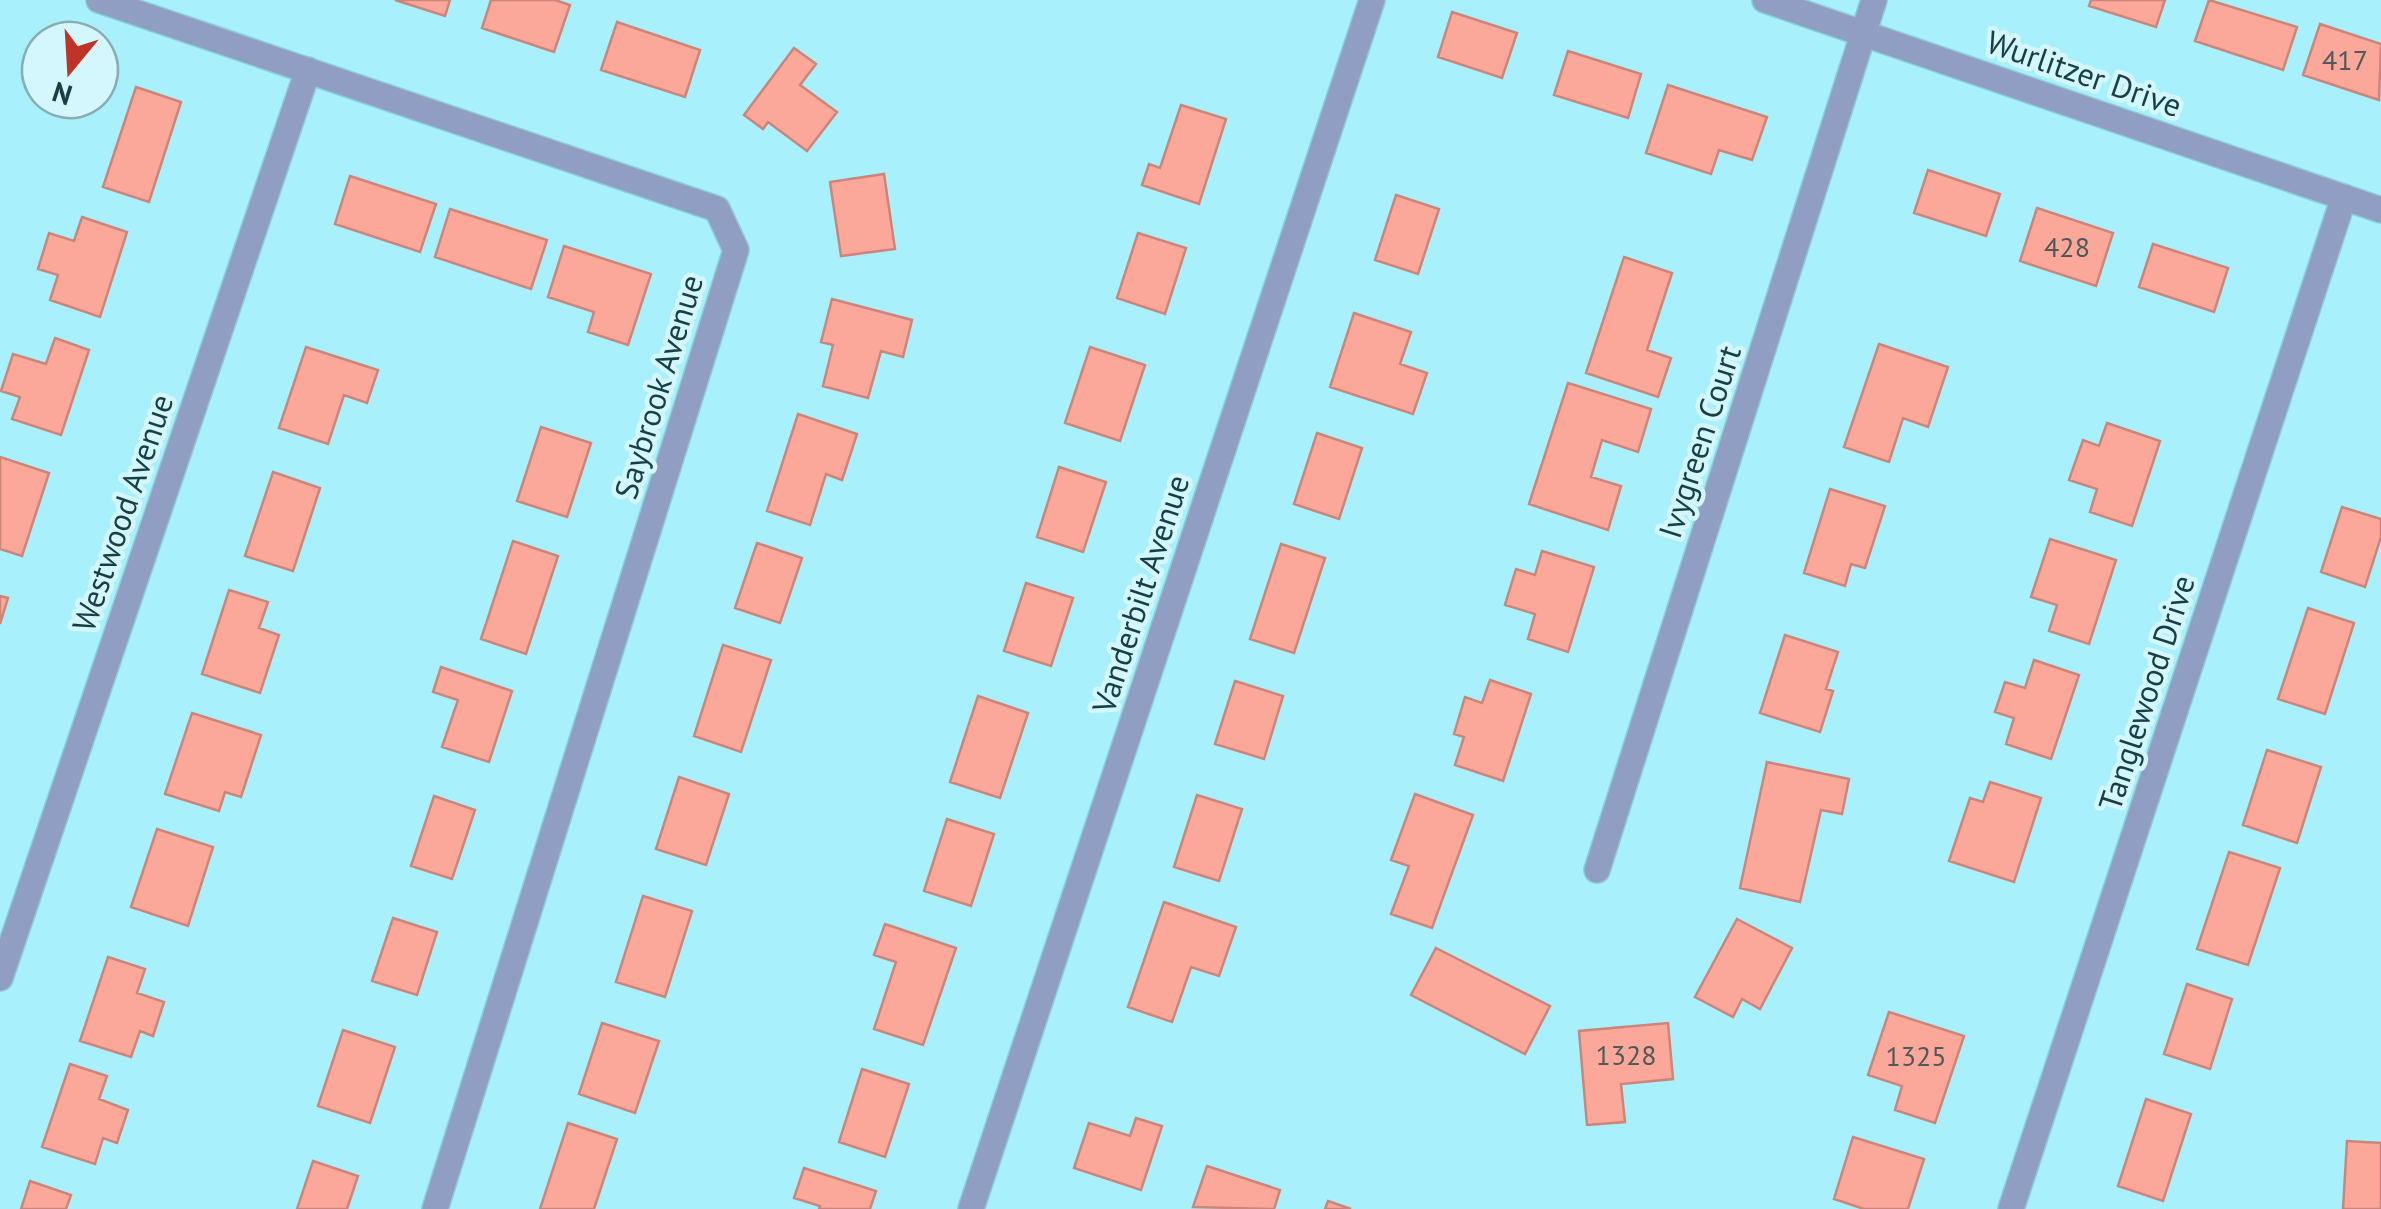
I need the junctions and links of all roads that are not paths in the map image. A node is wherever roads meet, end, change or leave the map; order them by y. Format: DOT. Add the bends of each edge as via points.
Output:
graph roads {
  1 [pos="99,0"];
  2 [pos="1372,0"];
  3 [pos="1766,0"];
  4 [pos="1874,0"];
  5 [pos="1864,34"];
  6 [pos="308,70"];
  7 [pos="2344,198"];
  8 [pos="2381,210"];
  9 [pos="1597,870"];
  10 [pos="0,978"];
  11 [pos="435,1209"];
  12 [pos="971,1209"];
  13 [pos="2011,1209"];
  1 -- 6 [label="street, Saybrook Avenue"];
  2 -- 12 [label="street, Vanderbilt Avenue"];
  3 -- 5 [label="street, Wurlitzer Drive"];
  4 -- 5 [label="street, Ivygreen Court"];
  5 -- 7 [label="street, Wurlitzer Drive"];
  5 -- 9 [label="street, Ivygreen Court"];
  6 -- 10 [label="street, Westwood Avenue"];
  6 -- 11 [label="street, Saybrook Avenue" via="717,209 736,250"];
  7 -- 8 [label="street, Wurlitzer Drive"];
  7 -- 13 [label="street, Tanglewood Drive"];
}
